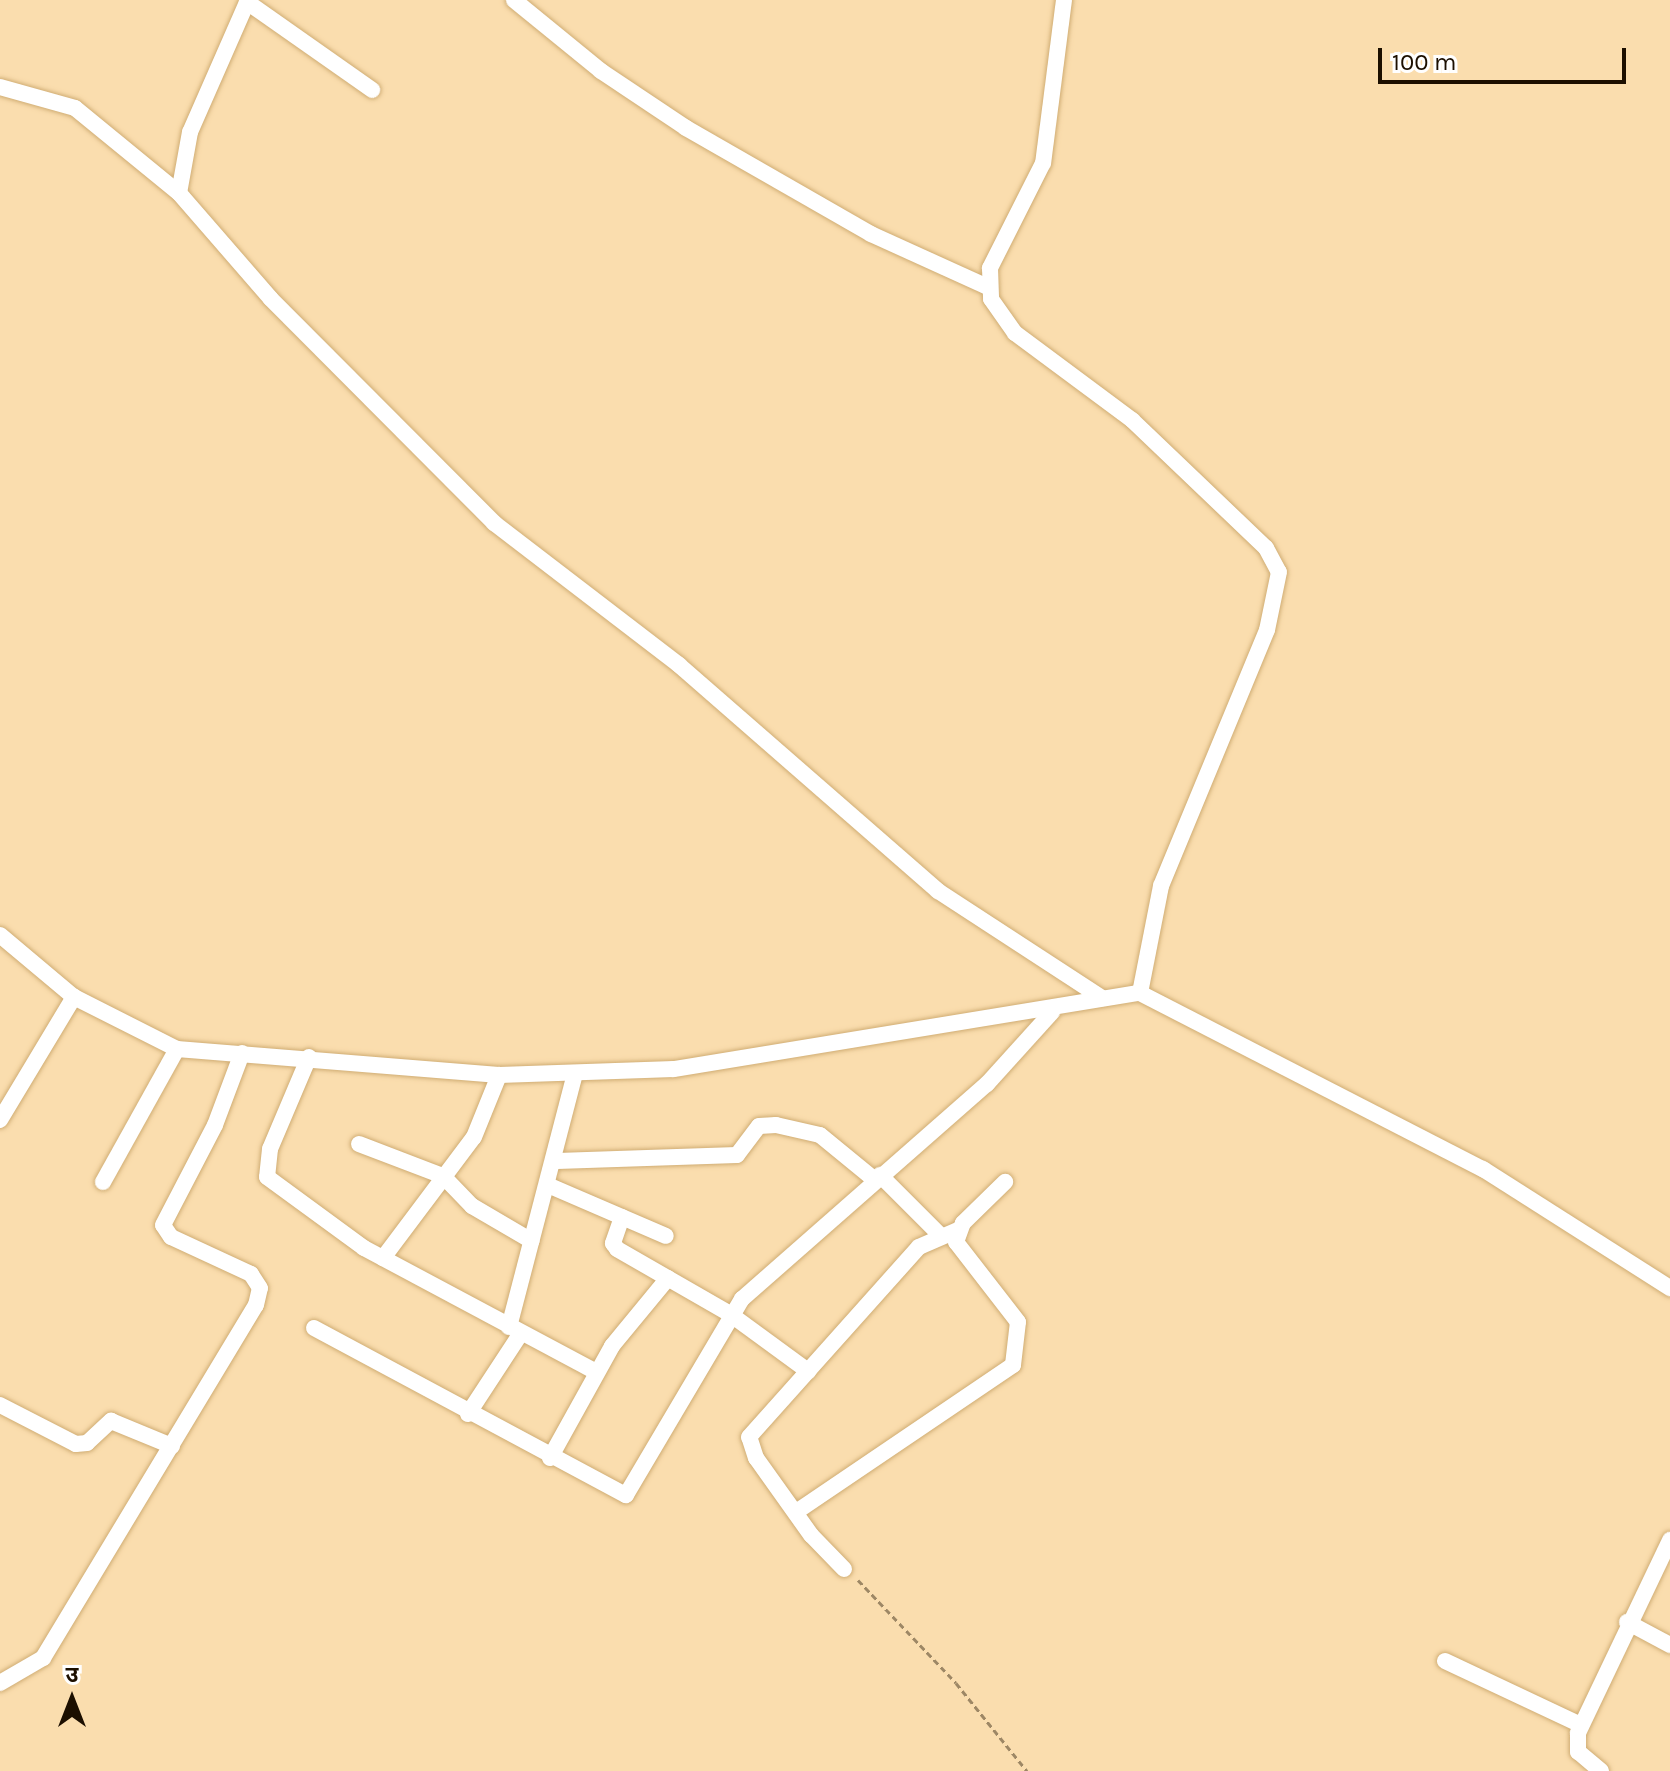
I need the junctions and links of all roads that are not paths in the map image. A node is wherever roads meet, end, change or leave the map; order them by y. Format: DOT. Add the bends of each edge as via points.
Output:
graph roads {
  1 [pos="514,0"];
  2 [pos="1064,0"];
  3 [pos="247,1"];
  4 [pos="0,87"];
  5 [pos="372,90"];
  6 [pos="179,193"];
  7 [pos="988,287"];
  8 [pos="0,935"];
  9 [pos="1140,993"];
  10 [pos="74,997"];
  11 [pos="1102,998"];
  12 [pos="1052,1012"];
  13 [pos="177,1049"];
  14 [pos="242,1053"];
  15 [pos="309,1057"];
  16 [pos="499,1075"];
  17 [pos="574,1077"];
  18 [pos="0,1120"];
  19 [pos="359,1144"];
  20 [pos="557,1161"];
  21 [pos="443,1176"];
  22 [pos="878,1178"];
  23 [pos="103,1182"];
  24 [pos="1005,1182"];
  25 [pos="550,1186"];
  26 [pos="622,1217"];
  27 [pos="958,1230"];
  28 [pos="939,1234"];
  29 [pos="666,1236"];
  30 [pos="532,1241"];
  31 [pos="383,1258"];
  32 [pos="668,1278"];
  33 [pos="1670,1288"];
  34 [pos="730,1314"];
  35 [pos="314,1328"];
  36 [pos="515,1330"];
  37 [pos="808,1371"];
  38 [pos="596,1372"];
  39 [pos="0,1405"];
  40 [pos="468,1414"];
  41 [pos="172,1446"];
  42 [pos="550,1458"];
  43 [pos="796,1512"];
  44 [pos="1670,1540"];
  45 [pos="844,1569"];
  46 [pos="1627,1622"];
  47 [pos="1670,1645"];
  48 [pos="1445,1661"];
  49 [pos="0,1683"];
  50 [pos="1581,1725"];
  51 [pos="1601,1771"];
  1 -- 7 [label="street" via="601,71 686,128 871,234"];
  2 -- 7 [label="street" via="1043,163 990,268"];
  3 -- 5 [label="street"];
  3 -- 6 [label="street" via="190,132"];
  4 -- 6 [label="street" via="75,108"];
  6 -- 11 [label="street" via="271,299 494,523 679,665 938,891"];
  7 -- 9 [label="street" via="1000,317 1015,333 1132,420 1266,548 1279,572 1267,630 1161,886"];
  8 -- 10 [label="street"];
  9 -- 11 [label="street"];
  9 -- 33 [label="street" via="1483,1169"];
  10 -- 13 [label="street"];
  10 -- 18 [label="street"];
  11 -- 12 [label="street"];
  12 -- 17 [label="street" via="674,1069"];
  12 -- 22 [label="street" via="987,1084"];
  13 -- 14 [label="street"];
  13 -- 23 [label="street"];
  14 -- 15 [label="street"];
  14 -- 41 [label="street" via="215,1125 163,1225 171,1237 251,1274 259,1294"];
  15 -- 16 [label="street"];
  15 -- 31 [label="street" via="265,1174"];
  16 -- 17 [label="street"];
  16 -- 21 [label="street" via="474,1137"];
  17 -- 20 [label="street"];
  19 -- 21 [label="street"];
  20 -- 22 [label="street" via="737,1155 759,1126 776,1125 820,1135"];
  20 -- 25 [label="street"];
  21 -- 30 [label="street" via="472,1206"];
  21 -- 31 [label="street"];
  22 -- 28 [label="street"];
  22 -- 34 [label="street" via="774,1268"];
  24 -- 27 [label="street"];
  25 -- 26 [label="street"];
  25 -- 30 [label="street"];
  26 -- 29 [label="street"];
  26 -- 32 [label="street" via="614,1247"];
  27 -- 28 [label="street"];
  27 -- 43 [label="street" via="958,1248 1018,1322 1017,1356 974,1396"];
  28 -- 37 [label="street" via="919,1247"];
  30 -- 36 [label="street"];
  31 -- 36 [label="street"];
  32 -- 34 [label="street"];
  32 -- 38 [label="street"];
  34 -- 37 [label="street"];
  34 -- 42 [label="street" via="631,1493 614,1492"];
  35 -- 40 [label="street"];
  36 -- 38 [label="street"];
  36 -- 40 [label="street"];
  37 -- 43 [label="street" via="748,1442"];
  38 -- 42 [label="street"];
  39 -- 41 [label="street" via="76,1444 87,1443 111,1421"];
  40 -- 42 [label="street"];
  41 -- 49 [label="street" via="43,1658"];
  43 -- 45 [label="street"];
  44 -- 46 [label="street"];
  46 -- 47 [label="street"];
  46 -- 50 [label="street"];
  48 -- 50 [label="street"];
  50 -- 51 [label="street" via="1578,1752"];
}
